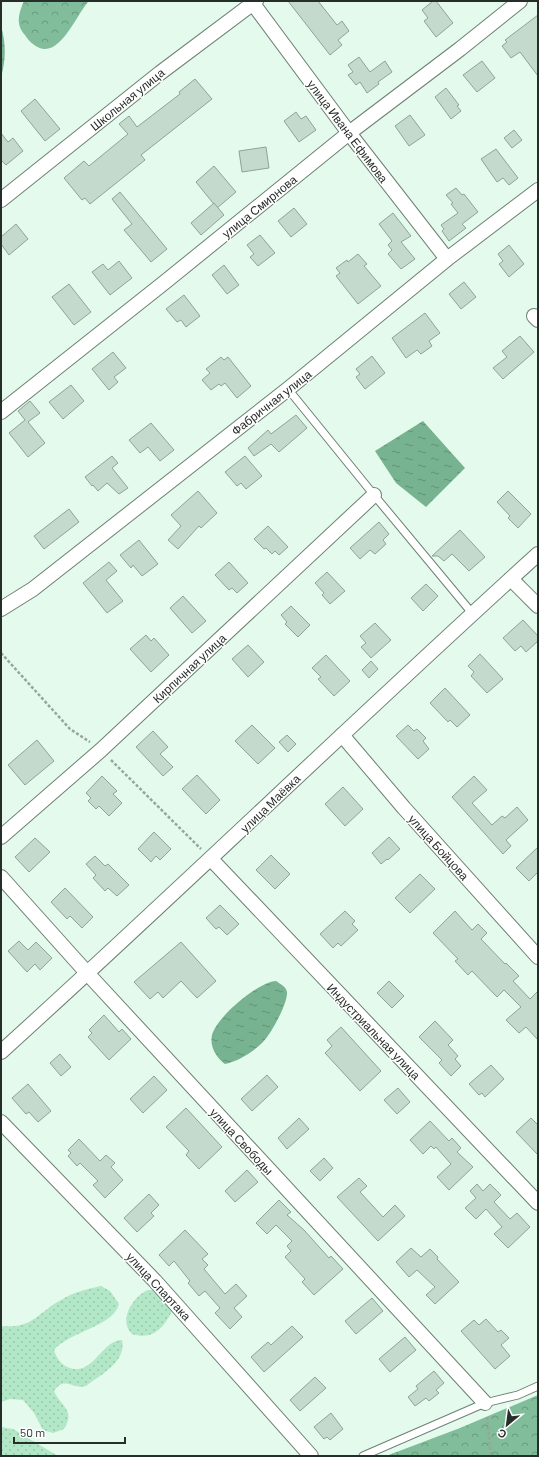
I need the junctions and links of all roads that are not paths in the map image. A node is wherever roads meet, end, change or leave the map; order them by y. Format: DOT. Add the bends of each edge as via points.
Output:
graph roads {
  1 [pos="520,1"];
  2 [pos="253,2"];
  3 [pos="349,133"];
  4 [pos="538,190"];
  5 [pos="1,200"];
  6 [pos="447,259"];
  7 [pos="288,389"];
  8 [pos="1,412"];
  9 [pos="374,495"];
  10 [pos="538,554"];
  11 [pos="511,578"];
  12 [pos="538,606"];
  13 [pos="1,609"];
  14 [pos="472,613"];
  15 [pos="342,735"];
  16 [pos="1,837"];
  17 [pos="211,859"];
  18 [pos="1,877"];
  19 [pos="538,957"];
  20 [pos="88,974"];
  21 [pos="1,1052"];
  22 [pos="1,1122"];
  23 [pos="538,1202"];
  24 [pos="538,1386"];
  25 [pos="485,1403"];
  26 [pos="311,1456"];
  27 [pos="363,1456"];
  1 -- 3 [label="street, улица Смирнова"];
  2 -- 3 [label="street, улица Ивана Ефимова"];
  2 -- 5 [label="street, Школьная улица" via="160,72"];
  3 -- 6 [label="street, улица Ивана Ефимова"];
  3 -- 8 [label="street, улица Смирнова"];
  4 -- 6 [label="street, Фабричная улица"];
  6 -- 7 [label="street, Фабричная улица"];
  7 -- 9 [label="lane"];
  7 -- 13 [label="street, Фабричная улица" via="33,589"];
  9 -- 14 [label="lane"];
  9 -- 16 [label="street, Кирпичная улица" via="101,750"];
  10 -- 11 [label="street, улица Маёвка"];
  11 -- 12 [label="street"];
  11 -- 14 [label="street, улица Маёвка"];
  14 -- 15 [label="street, улица Маёвка"];
  15 -- 17 [label="street, улица Маёвка"];
  15 -- 19 [label="street, улица Бойцова"];
  17 -- 20 [label="street, улица Маёвка"];
  17 -- 23 [label="street, Индустриальная улица"];
  18 -- 20 [label="street, улица Свободы"];
  20 -- 21 [label="street, улица Маёвка"];
  20 -- 25 [label="street, улица Свободы"];
  22 -- 26 [label="street, улица Спартака" via="155,1281"];
  24 -- 25 [label="lane" via="518,1395"];
  25 -- 27 [label="lane"];
}
